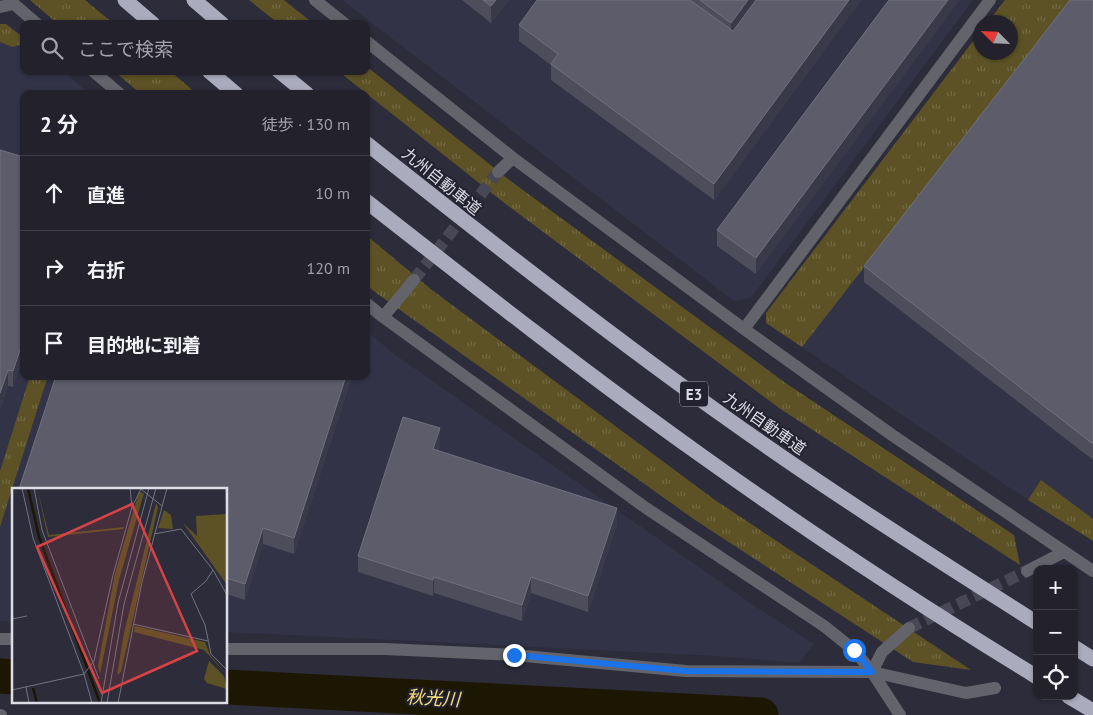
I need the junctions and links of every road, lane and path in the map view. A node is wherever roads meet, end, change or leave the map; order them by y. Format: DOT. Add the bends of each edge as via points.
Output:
graph roads {
  1 [pos="125,0"];
  2 [pos="194,0"];
  3 [pos="315,0"];
  4 [pos="990,0"];
  5 [pos="13,2"];
  6 [pos="0,8"];
  7 [pos="33,20"];
  8 [pos="148,20"];
  9 [pos="217,20"];
  10 [pos="340,20"];
  11 [pos="370,44"];
  12 [pos="98,75"];
  13 [pos="214,75"];
  14 [pos="285,75"];
  15 [pos="115,90"];
  16 [pos="231,90"];
  17 [pos="302,90"];
  18 [pos="370,146"];
  19 [pos="513,158"];
  20 [pos="498,172"];
  21 [pos="370,204"];
  22 [pos="414,280"];
  23 [pos="370,307"];
  24 [pos="383,318"];
  25 [pos="744,329"];
  26 [pos="1064,552"];
  27 [pos="1027,571"];
  28 [pos="1093,571"];
  29 [pos="1033,620"];
  30 [pos="909,628"];
  31 [pos="228,649"];
  32 [pos="1078,650"];
  33 [pos="1093,659"];
  34 [pos="872,672"];
  35 [pos="1033,675"];
  36 [pos="995,688"];
  37 [pos="1075,700"];
  38 [pos="1093,711"];
  39 [pos="900,715"];
  1 -- 8 [label="highway"];
  2 -- 9 [label="highway"];
  3 -- 10 [label="street"];
  4 -- 25 [label="street"];
  5 -- 6 [label="street"];
  5 -- 7 [label="street"];
  11 -- 19 [label="street"];
  12 -- 15 [label="street"];
  13 -- 16 [label="highway"];
  14 -- 17 [label="highway"];
  18 -- 29 [label="highway, 九州自動車道 / E3" via="462,220 726,418 880,524"];
  19 -- 20 [label="street"];
  19 -- 25 [label="street"];
  21 -- 35 [label="highway" via="702,456 862,566"];
  22 -- 24 [label="street"];
  23 -- 24 [label="street"];
  24 -- 34 [label="street" via="646,508 824,626 854,650"];
  25 -- 26 [label="street"];
  26 -- 27 [label="street"];
  26 -- 28 [label="street"];
  30 -- 34 [label="street" via="882,652"];
  31 -- 34 [label="street" via="385,649 514,655 686,671"];
  32 -- 33 [label="highway"];
  34 -- 36 [label="street" via="966,693"];
  34 -- 39 [label="street"];
  37 -- 38 [label="highway"];
}
